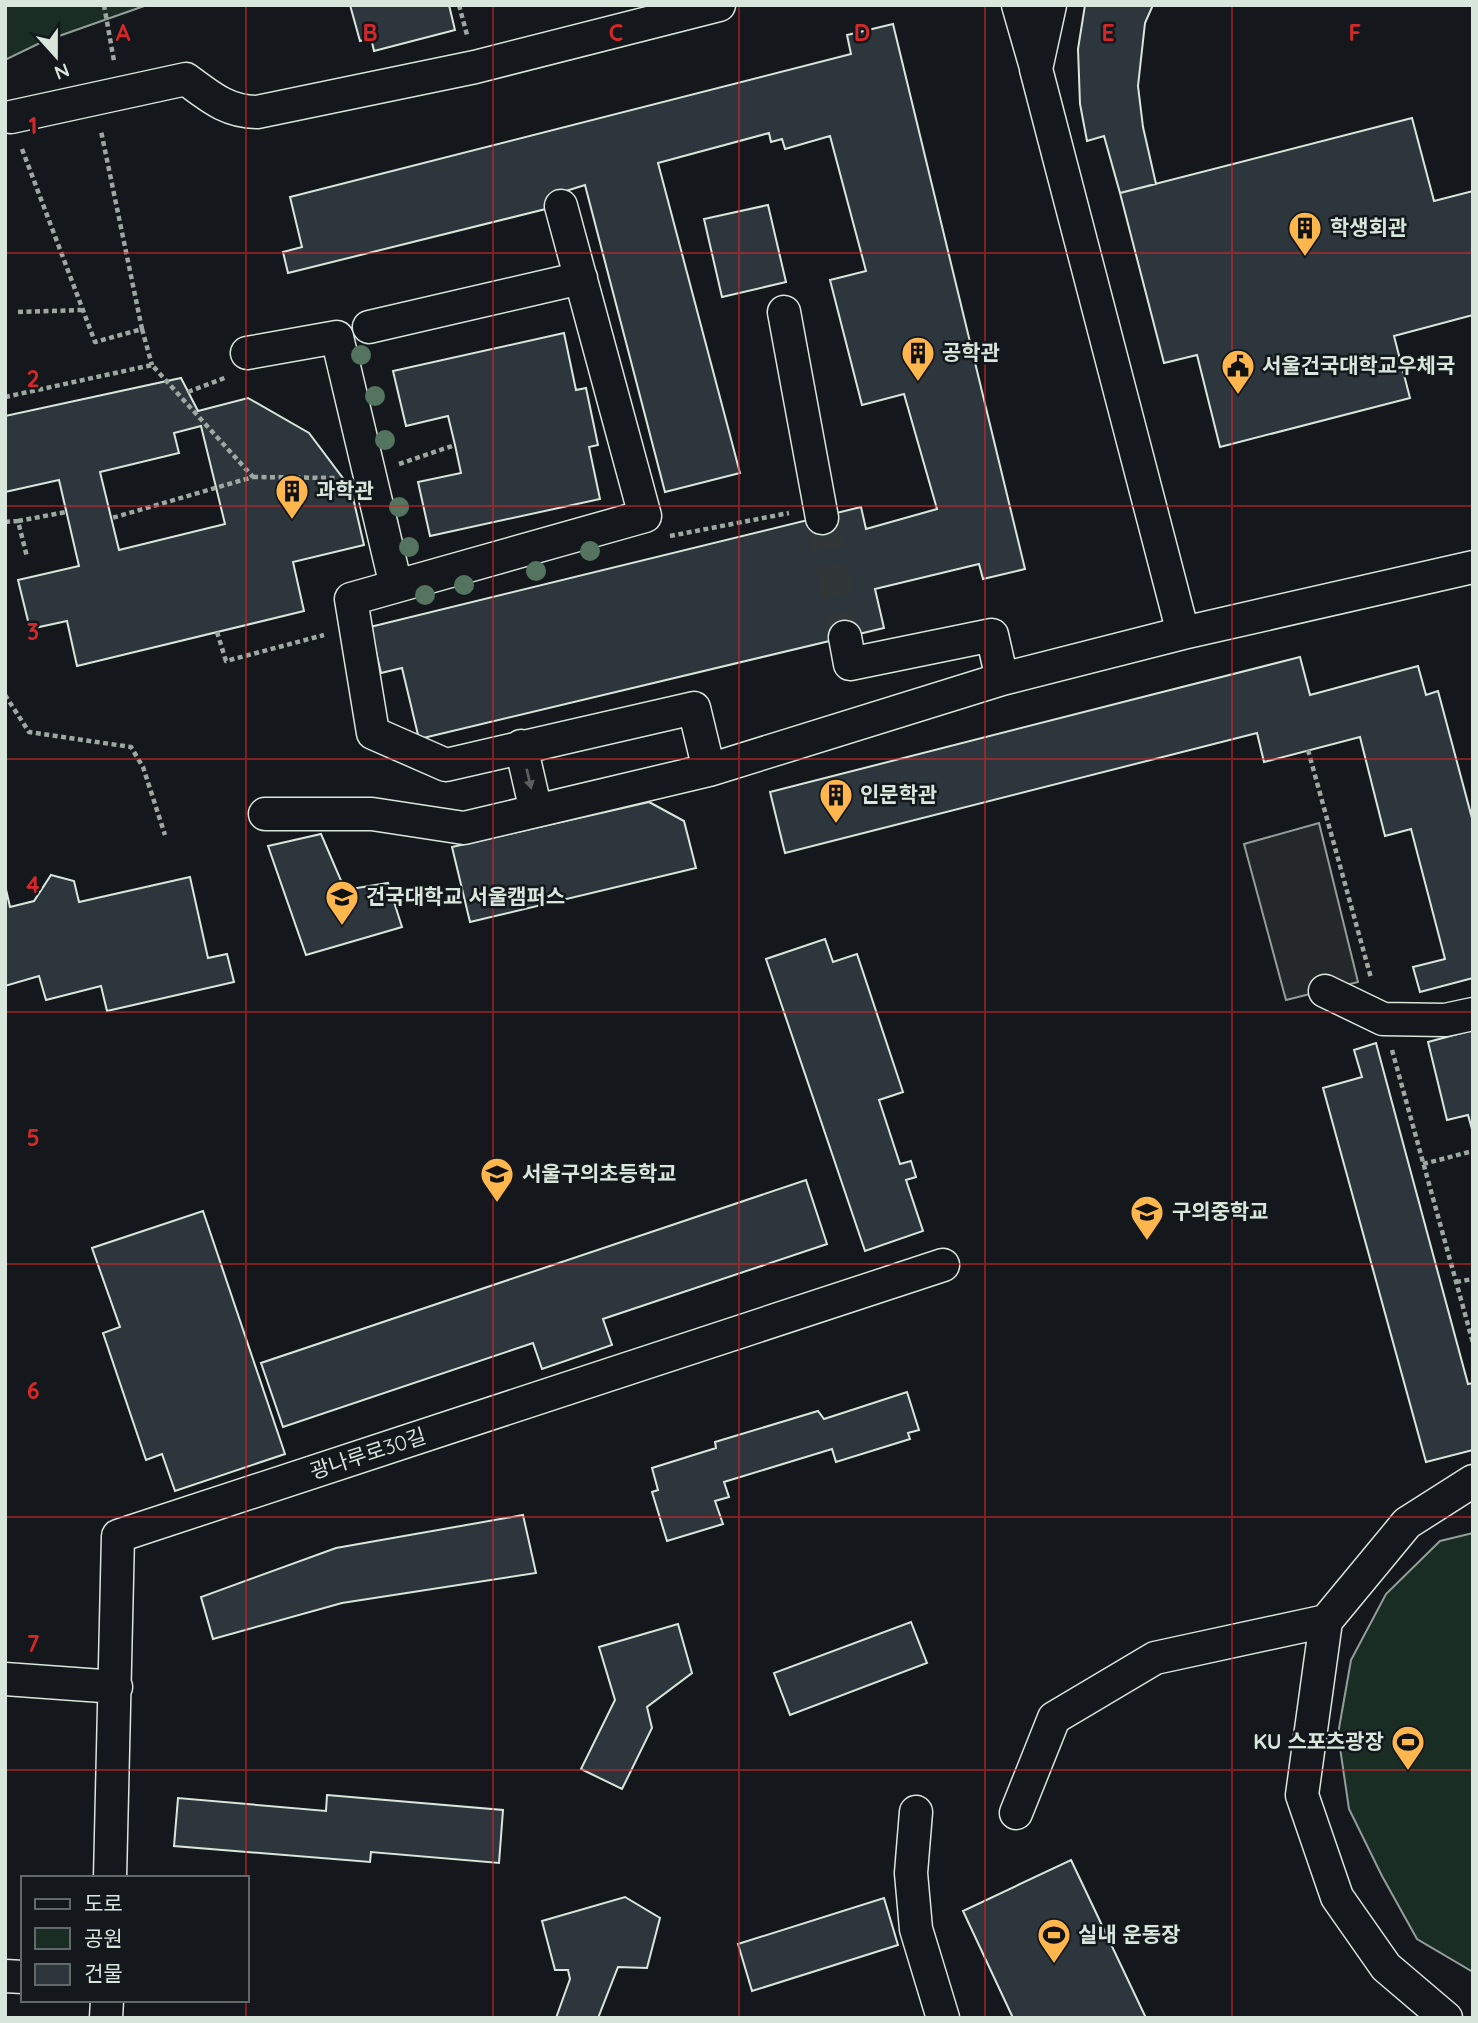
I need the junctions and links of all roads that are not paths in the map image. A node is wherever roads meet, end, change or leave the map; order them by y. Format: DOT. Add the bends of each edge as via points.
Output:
graph roads {
  1 [pos="719,5"];
  2 [pos="1018,5"];
  3 [pos="1050,5"];
  4 [pos="1036,69"];
  5 [pos="10,117"];
  6 [pos="561,206"];
  7 [pos="581,278"];
  8 [pos="784,312"];
  9 [pos="369,327"];
  10 [pos="247,353"];
  11 [pos="821,512"];
  12 [pos="1473,567"];
  13 [pos="396,586"];
  14 [pos="1183,633"];
  15 [pos="845,637"];
  16 [pos="1002,679"];
  17 [pos="521,746"];
  18 [pos="709,770"];
  19 [pos="536,811"];
  20 [pos="265,814"];
  21 [pos="1325,991"];
  22 [pos="1473,1014"];
  23 [pos="943,1265"];
  24 [pos="1473,1482"];
  25 [pos="1326,1621"];
  26 [pos="5,1679"];
  27 [pos="117,1687"];
  28 [pos="916,1812"];
  29 [pos="1016,1814"];
  30 [pos="110,1876"];
  31 [pos="943,2018"];
  32 [pos="1446,2018"];
  1 -- 5 [label="street" via="475,66 257,112 220,105 186,79"];
  2 -- 4 [label="street"];
  3 -- 4 [label="street"];
  4 -- 14 [label="street"];
  6 -- 7 [label="street"];
  7 -- 9 [label="street"];
  7 -- 13 [label="street" via="645,516"];
  8 -- 11 [label="street"];
  10 -- 13 [label="street" via="337,337"];
  12 -- 14 [label="street"];
  13 -- 17 [label="street" via="351,599 373,733 446,765"];
  14 -- 16 [label="street"];
  15 -- 16 [label="street" via="850,664 992,635"];
  16 -- 18 [label="street"];
  17 -- 18 [label="street" via="694,708"];
  17 -- 19 [label="street, one-way"];
  18 -- 19 [label="street"];
  19 -- 20 [label="street" via="464,828 372,814"];
  21 -- 22 [label="street" via="1383,1019 1445,1020"];
  23 -- 27 [label="street, 광나루로30길" via="118,1536"];
  24 -- 25 [label="street" via="1407,1523"];
  25 -- 29 [label="street" via="1155,1658 1054,1718"];
  25 -- 32 [label="street" via="1302,1795 1337,1897 1386,1967"];
  26 -- 27 [label="street"];
  27 -- 30 [label="street, 광나루로30길"];
  28 -- 31 [label="street" via="911,1873 916,1929"];
}
